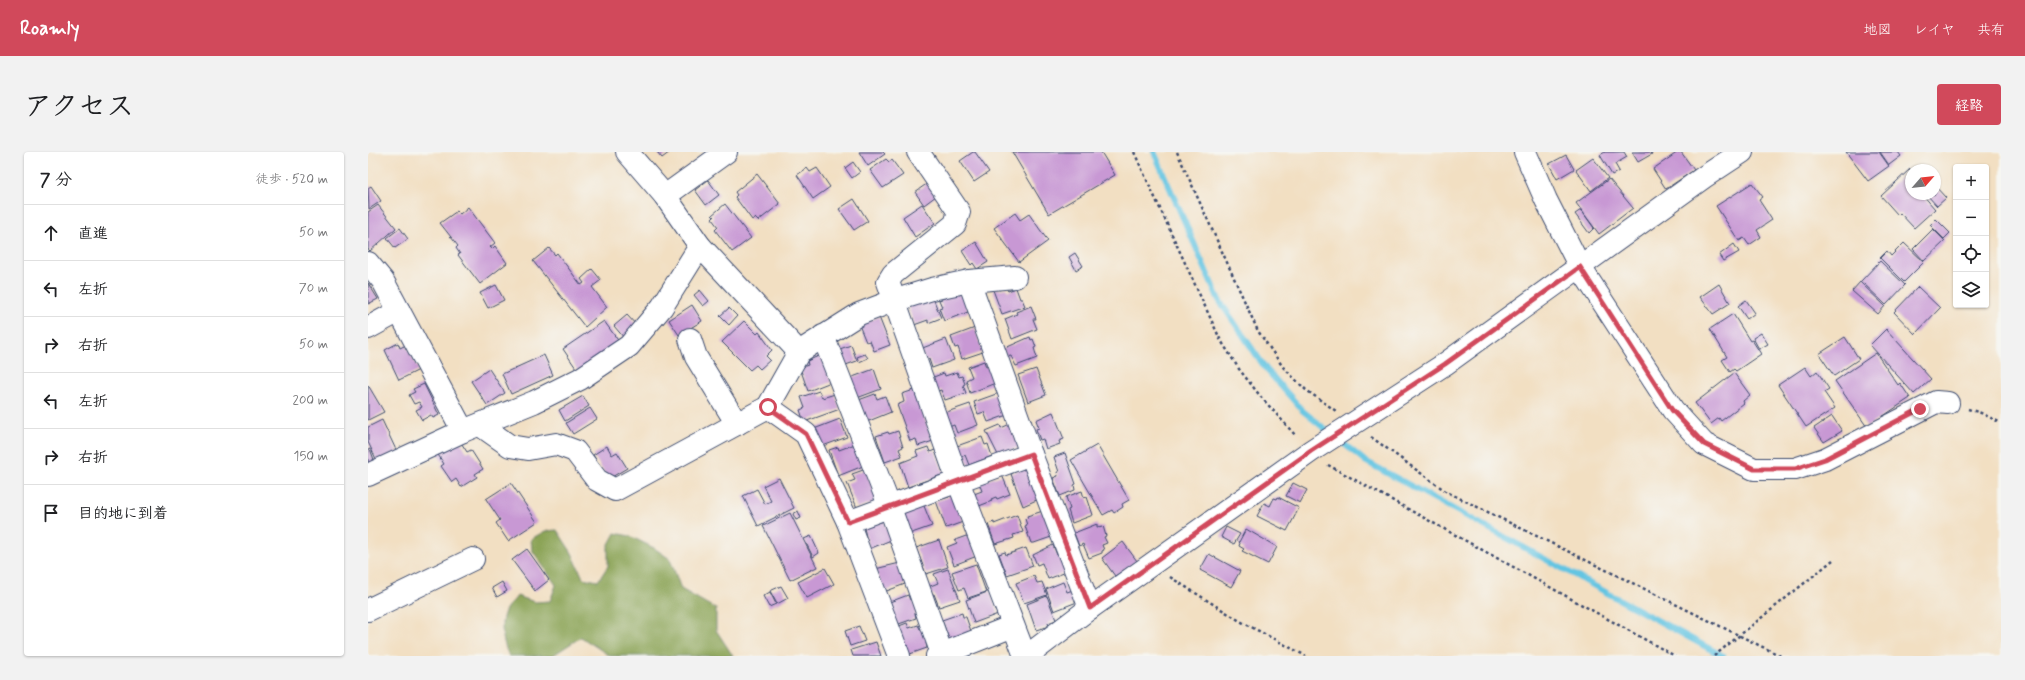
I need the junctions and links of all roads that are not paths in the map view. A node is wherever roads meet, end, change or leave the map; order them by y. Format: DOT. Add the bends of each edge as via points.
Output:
graph roads {
  1 [pos="627,152"];
  2 [pos="726,152"];
  3 [pos="918,152"];
  4 [pos="1525,152"];
  5 [pos="1742,152"];
  6 [pos="665,196"];
  7 [pos="700,246"];
  8 [pos="368,263"];
  9 [pos="1580,267"];
  10 [pos="1015,277"];
  11 [pos="969,281"];
  12 [pos="893,301"];
  13 [pos="399,311"];
  14 [pos="368,328"];
  15 [pos="823,336"];
  16 [pos="690,339"];
  17 [pos="800,352"];
  18 [pos="1948,403"];
  19 [pos="768,407"];
  20 [pos="738,424"];
  21 [pos="471,428"];
  22 [pos="1031,454"];
  23 [pos="368,475"];
  24 [pos="958,481"];
  25 [pos="889,506"];
  26 [pos="848,522"];
  27 [pos="473,559"];
  28 [pos="1090,608"];
  29 [pos="368,610"];
  30 [pos="1013,626"];
  31 [pos="940,655"];
  32 [pos="900,656"];
  33 [pos="1026,656"];
  1 -- 6 [label="street"];
  2 -- 6 [label="street"];
  3 -- 12 [label="street" via="960,212 955,224 893,274 888,282"];
  4 -- 9 [label="street"];
  5 -- 9 [label="street"];
  6 -- 7 [label="street"];
  7 -- 17 [label="street"];
  7 -- 21 [label="street" via="662,307 629,346 580,379 534,402"];
  8 -- 13 [label="street" via="383,281"];
  9 -- 18 [label="street" via="1672,410 1704,444 1754,469 1795,469 1825,459 1925,406 1936,402"];
  9 -- 28 [label="street" via="1445,364 1352,423"];
  10 -- 11 [label="street"];
  11 -- 12 [label="street"];
  11 -- 22 [label="street"];
  12 -- 15 [label="street" via="859,314"];
  12 -- 24 [label="street"];
  13 -- 14 [label="street"];
  13 -- 21 [label="street"];
  15 -- 17 [label="street"];
  15 -- 25 [label="street"];
  16 -- 20 [label="street" via="696,357"];
  17 -- 19 [label="street"];
  19 -- 20 [label="street"];
  19 -- 26 [label="street" via="806,434"];
  20 -- 21 [label="street" via="615,490 597,480 575,451 556,444 528,449 510,446"];
  21 -- 23 [label="street"];
  22 -- 24 [label="street"];
  22 -- 28 [label="street"];
  24 -- 25 [label="street"];
  24 -- 30 [label="street"];
  25 -- 26 [label="street"];
  25 -- 31 [label="street"];
  26 -- 32 [label="street"];
  27 -- 29 [label="street"];
  28 -- 33 [label="street"];
  30 -- 31 [label="street"];
  30 -- 33 [label="street"];
}
